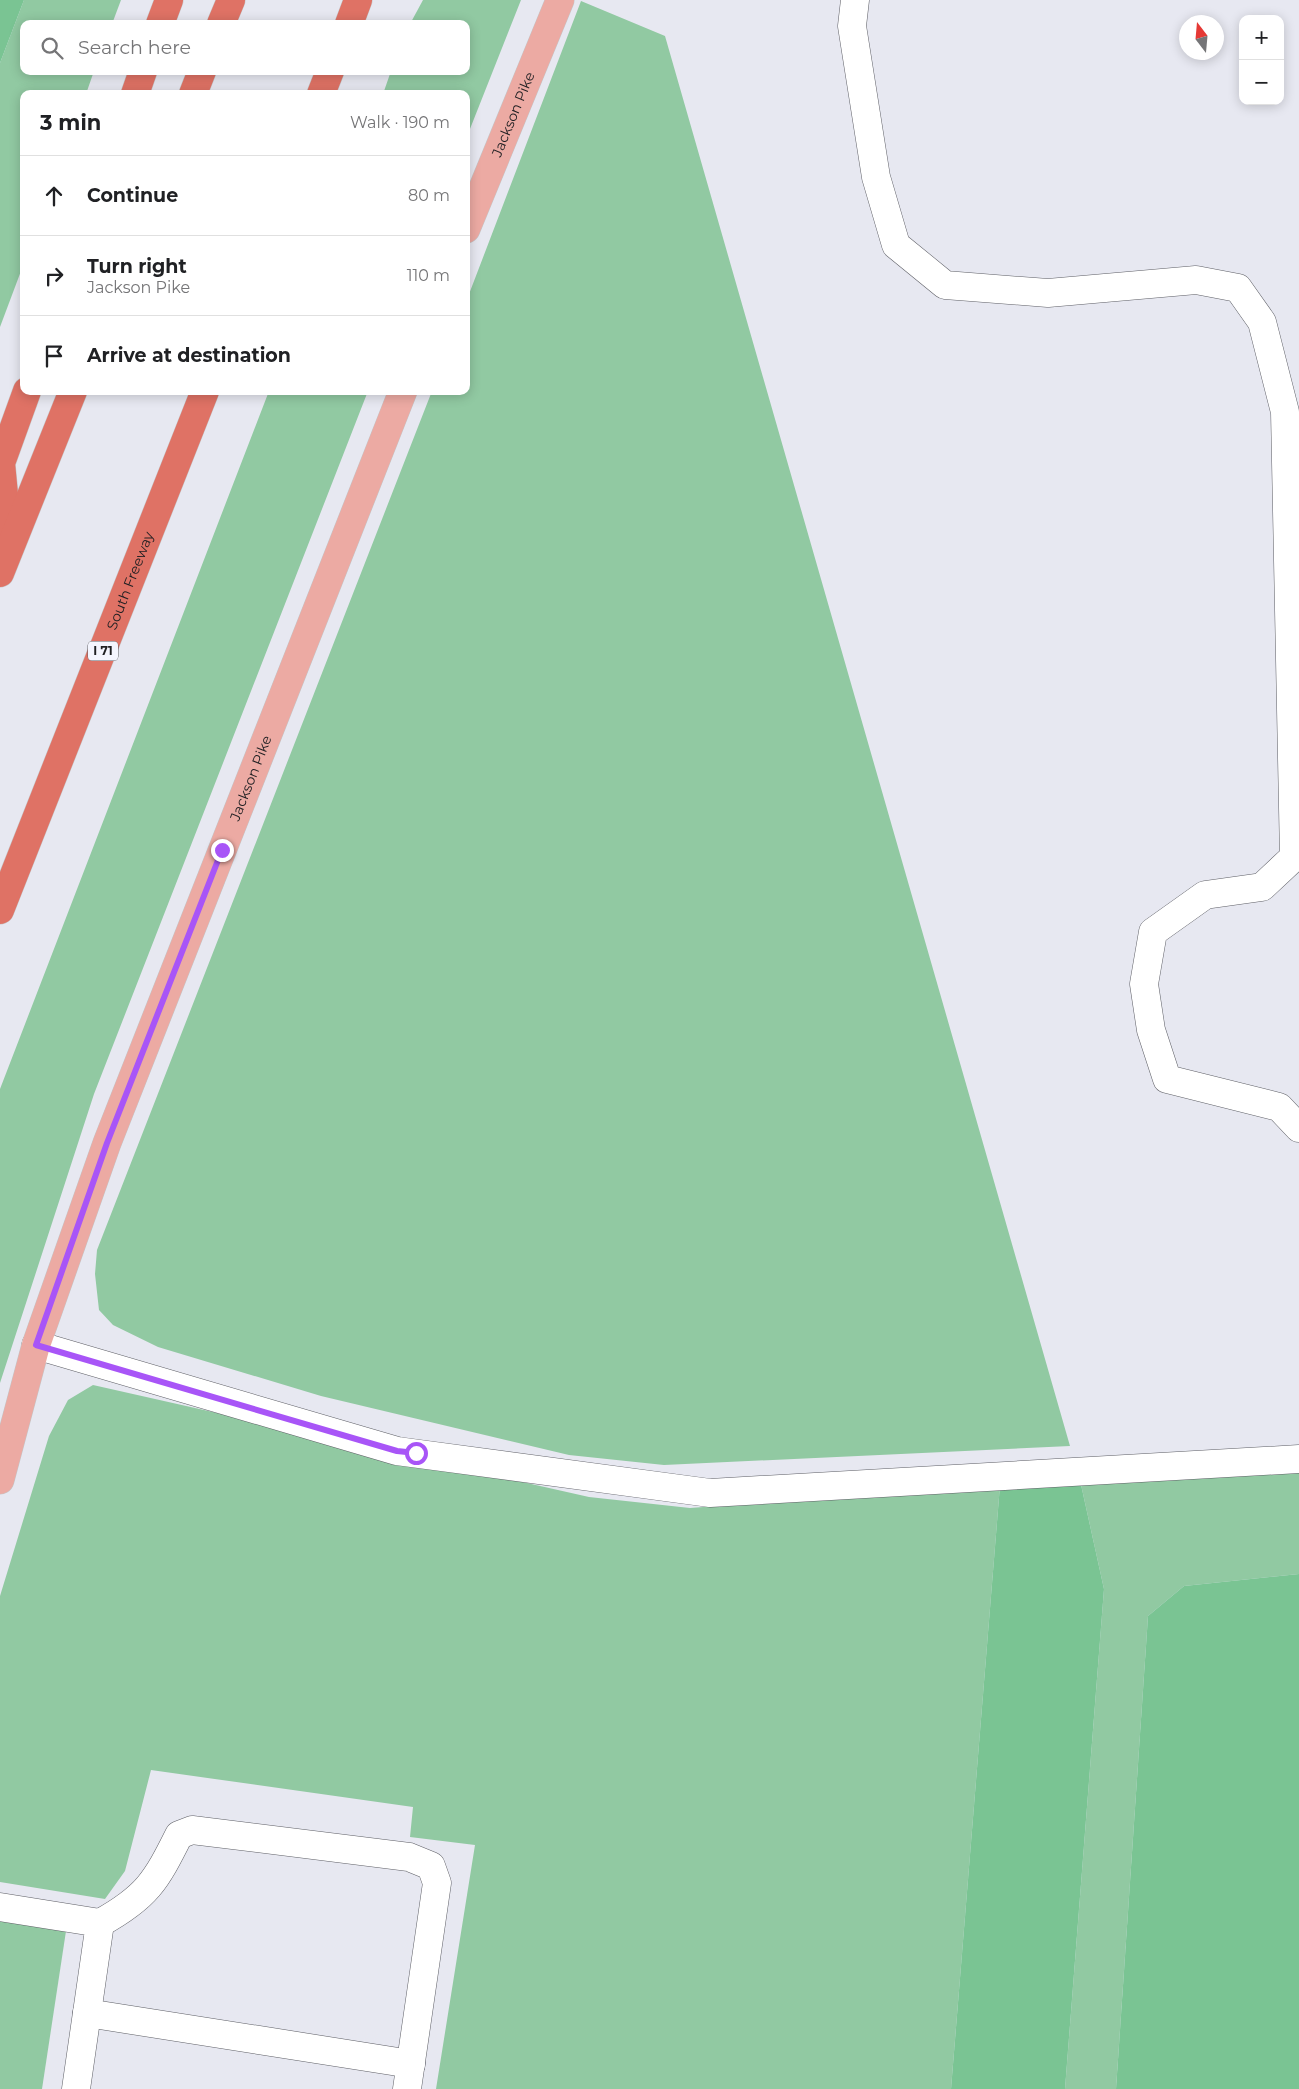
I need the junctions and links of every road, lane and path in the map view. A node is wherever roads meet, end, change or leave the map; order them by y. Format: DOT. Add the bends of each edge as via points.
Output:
graph roads {
  1 [pos="169,0"];
  2 [pos="231,0"];
  3 [pos="358,0"];
  4 [pos="560,0"];
  5 [pos="855,0"];
  6 [pos="162,20"];
  7 [pos="224,20"];
  8 [pos="350,20"];
  9 [pos="142,75"];
  10 [pos="200,75"];
  11 [pos="329,75"];
  12 [pos="136,90"];
  13 [pos="195,90"];
  14 [pos="323,90"];
  15 [pos="470,219"];
  16 [pos="26,395"];
  17 [pos="72,395"];
  18 [pos="203,395"];
  19 [pos="400,395"];
  20 [pos="4,562"];
  21 [pos="0,910"];
  22 [pos="1299,1128"];
  23 [pos="36,1345"];
  24 [pos="1299,1459"];
  25 [pos="0,1480"];
  26 [pos="0,1907"];
  27 [pos="100,1923"];
  28 [pos="87,2013"];
  29 [pos="409,2076"];
  30 [pos="76,2089"];
  1 -- 6 [label="highway"];
  2 -- 7 [label="highway"];
  3 -- 8 [label="highway"];
  4 -- 15 [label="main road, Jackson Pike"];
  5 -- 22 [label="lane" via="852,26 876,177 896,245 945,285 1048,293 1196,280 1238,288 1262,322 1285,412 1294,857 1262,887 1205,895 1153,932 1144,984 1151,1030 1167,1079 1280,1107"];
  9 -- 12 [label="highway"];
  10 -- 13 [label="highway"];
  11 -- 14 [label="highway"];
  16 -- 20 [label="highway" via="1,463"];
  17 -- 20 [label="highway"];
  18 -- 21 [label="highway, South Freeway / I 71"];
  19 -- 23 [label="main road, Jackson Pike" via="107,1143"];
  23 -- 24 [label="lane" via="397,1451 710,1492"];
  23 -- 25 [label="main road, Jackson Pike"];
  26 -- 27 [label="lane"];
  27 -- 28 [label="lane"];
  27 -- 29 [label="lane" via="124,1910 150,1888 179,1835 192,1830 408,1857 430,1866 437,1883"];
  28 -- 29 [label="lane"];
  28 -- 30 [label="lane"];
}
